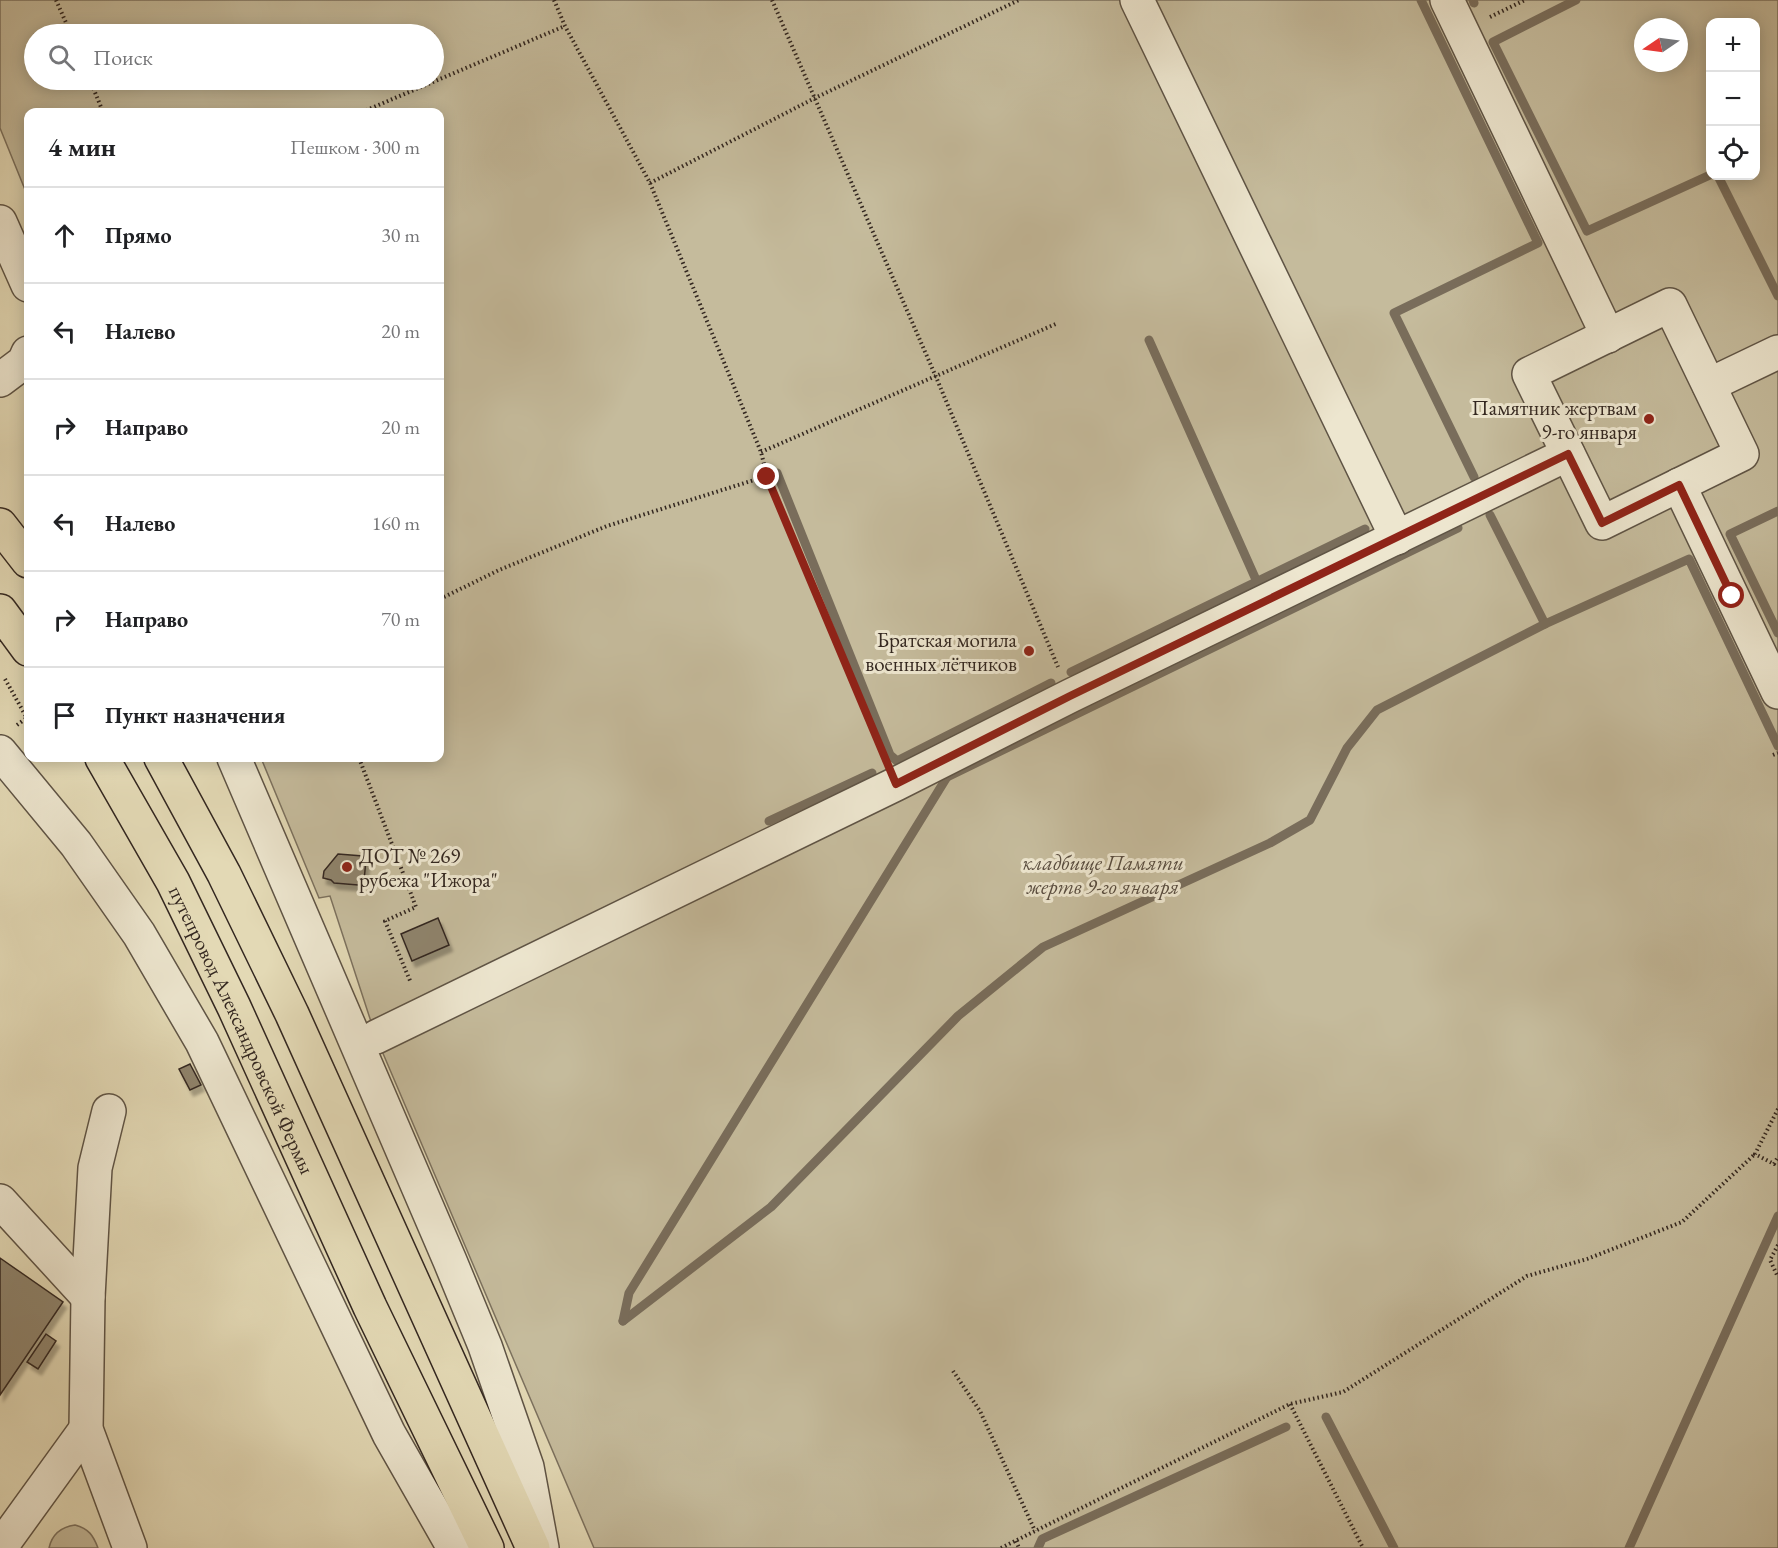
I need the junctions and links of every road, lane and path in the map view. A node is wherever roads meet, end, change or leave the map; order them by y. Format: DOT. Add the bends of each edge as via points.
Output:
graph roads {
  1 [pos="56,0"];
  2 [pos="555,0"];
  3 [pos="772,0"];
  4 [pos="1019,0"];
  5 [pos="1137,0"];
  6 [pos="1447,0"];
  7 [pos="67,24"];
  8 [pos="565,26"];
  9 [pos="444,77"];
  10 [pos="94,90"];
  11 [pos="414,90"];
  12 [pos="815,98"];
  13 [pos="101,108"];
  14 [pos="371,108"];
  15 [pos="650,183"];
  16 [pos="0,222"];
  17 [pos="24,276"];
  18 [pos="1058,323"];
  19 [pos="1608,336"];
  20 [pos="1778,352"];
  21 [pos="24,362"];
  22 [pos="936,377"];
  23 [pos="0,382"];
  24 [pos="1709,384"];
  25 [pos="24,385"];
  26 [pos="761,452"];
  27 [pos="1568,454"];
  28 [pos="767,477"];
  29 [pos="1679,485"];
  30 [pos="0,525"];
  31 [pos="1396,538"];
  32 [pos="24,556"];
  33 [pos="444,597"];
  34 [pos="0,611"];
  35 [pos="24,644"];
  36 [pos="4,680"];
  37 [pos="1778,692"];
  38 [pos="1070,696"];
  39 [pos="24,713"];
  40 [pos="3,761"];
  41 [pos="104,762"];
  42 [pos="162,762"];
  43 [pos="236,762"];
  44 [pos="361,762"];
  45 [pos="896,784"];
  46 [pos="424,1015"];
  47 [pos="376,1037"];
  48 [pos="1778,1108"];
  49 [pos="109,1111"];
  50 [pos="1755,1154"];
  51 [pos="1778,1157"];
  52 [pos="0,1201"];
  53 [pos="1778,1245"];
  54 [pos="1778,1277"];
  55 [pos="88,1297"];
  56 [pos="953,1371"];
  57 [pos="1290,1404"];
  58 [pos="86,1429"];
  59 [pos="1035,1531"];
  60 [pos="1016,1541"];
  61 [pos="0,1548"];
  62 [pos="130,1548"];
  63 [pos="454,1548"];
  64 [pos="487,1548"];
  65 [pos="533,1548"];
  66 [pos="542,1548"];
  67 [pos="1002,1548"];
  68 [pos="1019,1548"];
  69 [pos="1363,1548"];
  1 -- 7 [label="path"];
  2 -- 8 [label="path"];
  3 -- 12 [label="path"];
  4 -- 12 [label="path"];
  5 -- 31 [label="street"];
  6 -- 19 [label="street"];
  8 -- 9 [label="path"];
  8 -- 15 [label="path"];
  10 -- 13 [label="path"];
  11 -- 14 [label="path"];
  12 -- 15 [label="path"];
  12 -- 22 [label="path"];
  15 -- 26 [label="path"];
  16 -- 17 [label="street"];
  18 -- 22 [label="path"];
  19 -- 24 [label="street" via="1670,305"];
  19 -- 27 [label="street" via="1529,374"];
  20 -- 24 [label="street"];
  21 -- 23 [label="street"];
  22 -- 26 [label="path"];
  22 -- 38 [label="path"];
  23 -- 25 [label="street"];
  24 -- 29 [label="street" via="1743,454"];
  26 -- 28 [label="path"];
  27 -- 29 [label="street" via="1602,523"];
  27 -- 31 [label="street"];
  28 -- 33 [label="path" via="607,526"];
  28 -- 45 [label="path"];
  29 -- 37 [label="street"];
  30 -- 32 [label="main road"];
  31 -- 38 [label="street"];
  34 -- 35 [label="main road"];
  36 -- 39 [label="path"];
  38 -- 45 [label="street"];
  40 -- 63 [label="street" via="75,844 139,934 202,1042 389,1434"];
  41 -- 64 [label="main road, путепровод Александровской Фермы" via="173,882 234,1007 370,1307"];
  42 -- 65 [label="main road" via="224,874 292,1014"];
  43 -- 66 [label="street" via="485,1346 527,1467"];
  44 -- 46 [label="path" via="416,908 386,921"];
  45 -- 46 [label="street"];
  46 -- 47 [label="street"];
  48 -- 50 [label="path"];
  49 -- 55 [label="street" via="95,1168"];
  50 -- 51 [label="path" via="1774,1164"];
  50 -- 57 [label="path" via="1682,1222 1587,1259 1527,1276 1343,1392"];
  52 -- 55 [label="street"];
  53 -- 54 [label="path" via="1770,1260"];
  55 -- 58 [label="street"];
  56 -- 59 [label="path" via="980,1411"];
  57 -- 59 [label="path"];
  57 -- 69 [label="path"];
  58 -- 61 [label="street"];
  58 -- 62 [label="street"];
  59 -- 60 [label="path"];
  60 -- 67 [label="path"];
  60 -- 68 [label="path"];
}
